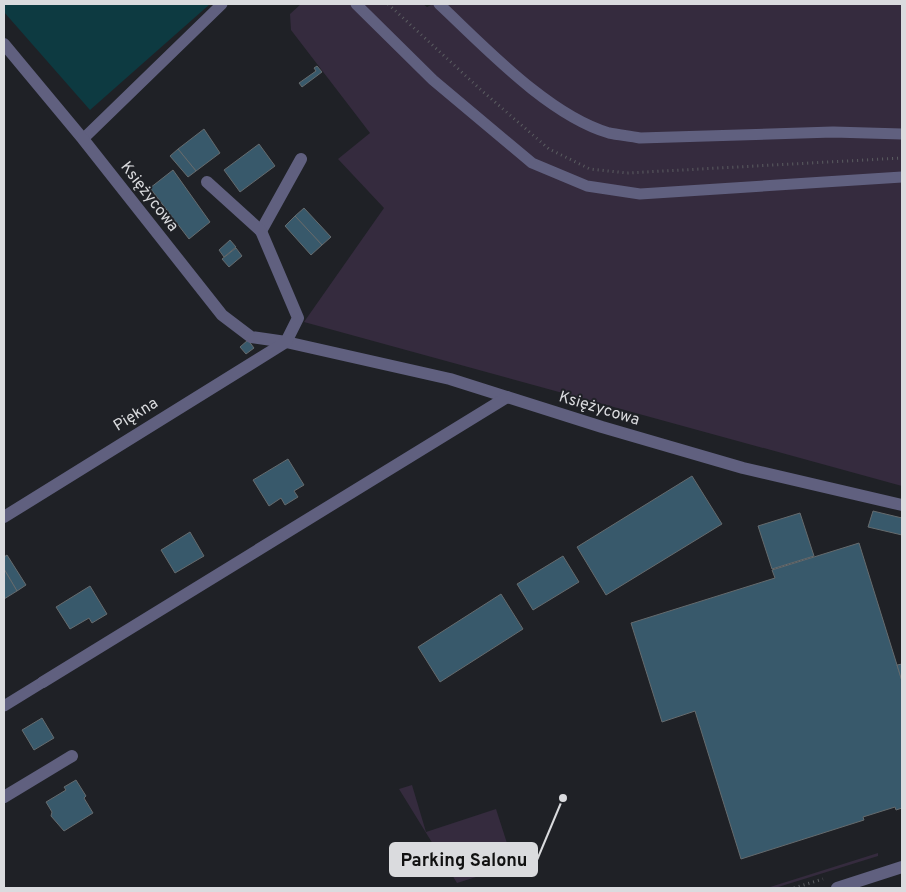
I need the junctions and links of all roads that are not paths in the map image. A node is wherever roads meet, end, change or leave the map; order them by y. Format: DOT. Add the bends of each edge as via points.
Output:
graph roads {
  1 [pos="222,4"];
  2 [pos="356,4"];
  3 [pos="439,4"];
  4 [pos="4,44"];
  5 [pos="902,134"];
  6 [pos="83,139"];
  7 [pos="301,159"];
  8 [pos="902,177"];
  9 [pos="207,182"];
  10 [pos="261,231"];
  11 [pos="286,342"];
  12 [pos="507,398"];
  13 [pos="902,505"];
  14 [pos="4,517"];
  15 [pos="43,682"];
  16 [pos="4,706"];
  17 [pos="72,756"];
  18 [pos="4,797"];
  19 [pos="902,868"];
  20 [pos="837,888"];
  1 -- 6 [label="lane"];
  2 -- 8 [label="lane" via="433,80 532,163 587,186 640,194"];
  3 -- 5 [label="lane" via="504,66 550,101 583,122 609,132 640,138 833,132"];
  4 -- 6 [label="street, Księżycowa"];
  6 -- 11 [label="street, Księżycowa" via="222,315 251,337"];
  7 -- 10 [label="street"];
  9 -- 10 [label="street"];
  10 -- 11 [label="street" via="298,318"];
  11 -- 12 [label="street, Księżycowa" via="450,379"];
  11 -- 14 [label="street, Piękna"];
  12 -- 13 [label="street, Księżycowa" via="742,468"];
  12 -- 15 [label="street"];
  15 -- 16 [label="lane"];
  17 -- 18 [label="street"];
  19 -- 20 [label="street"];
}
